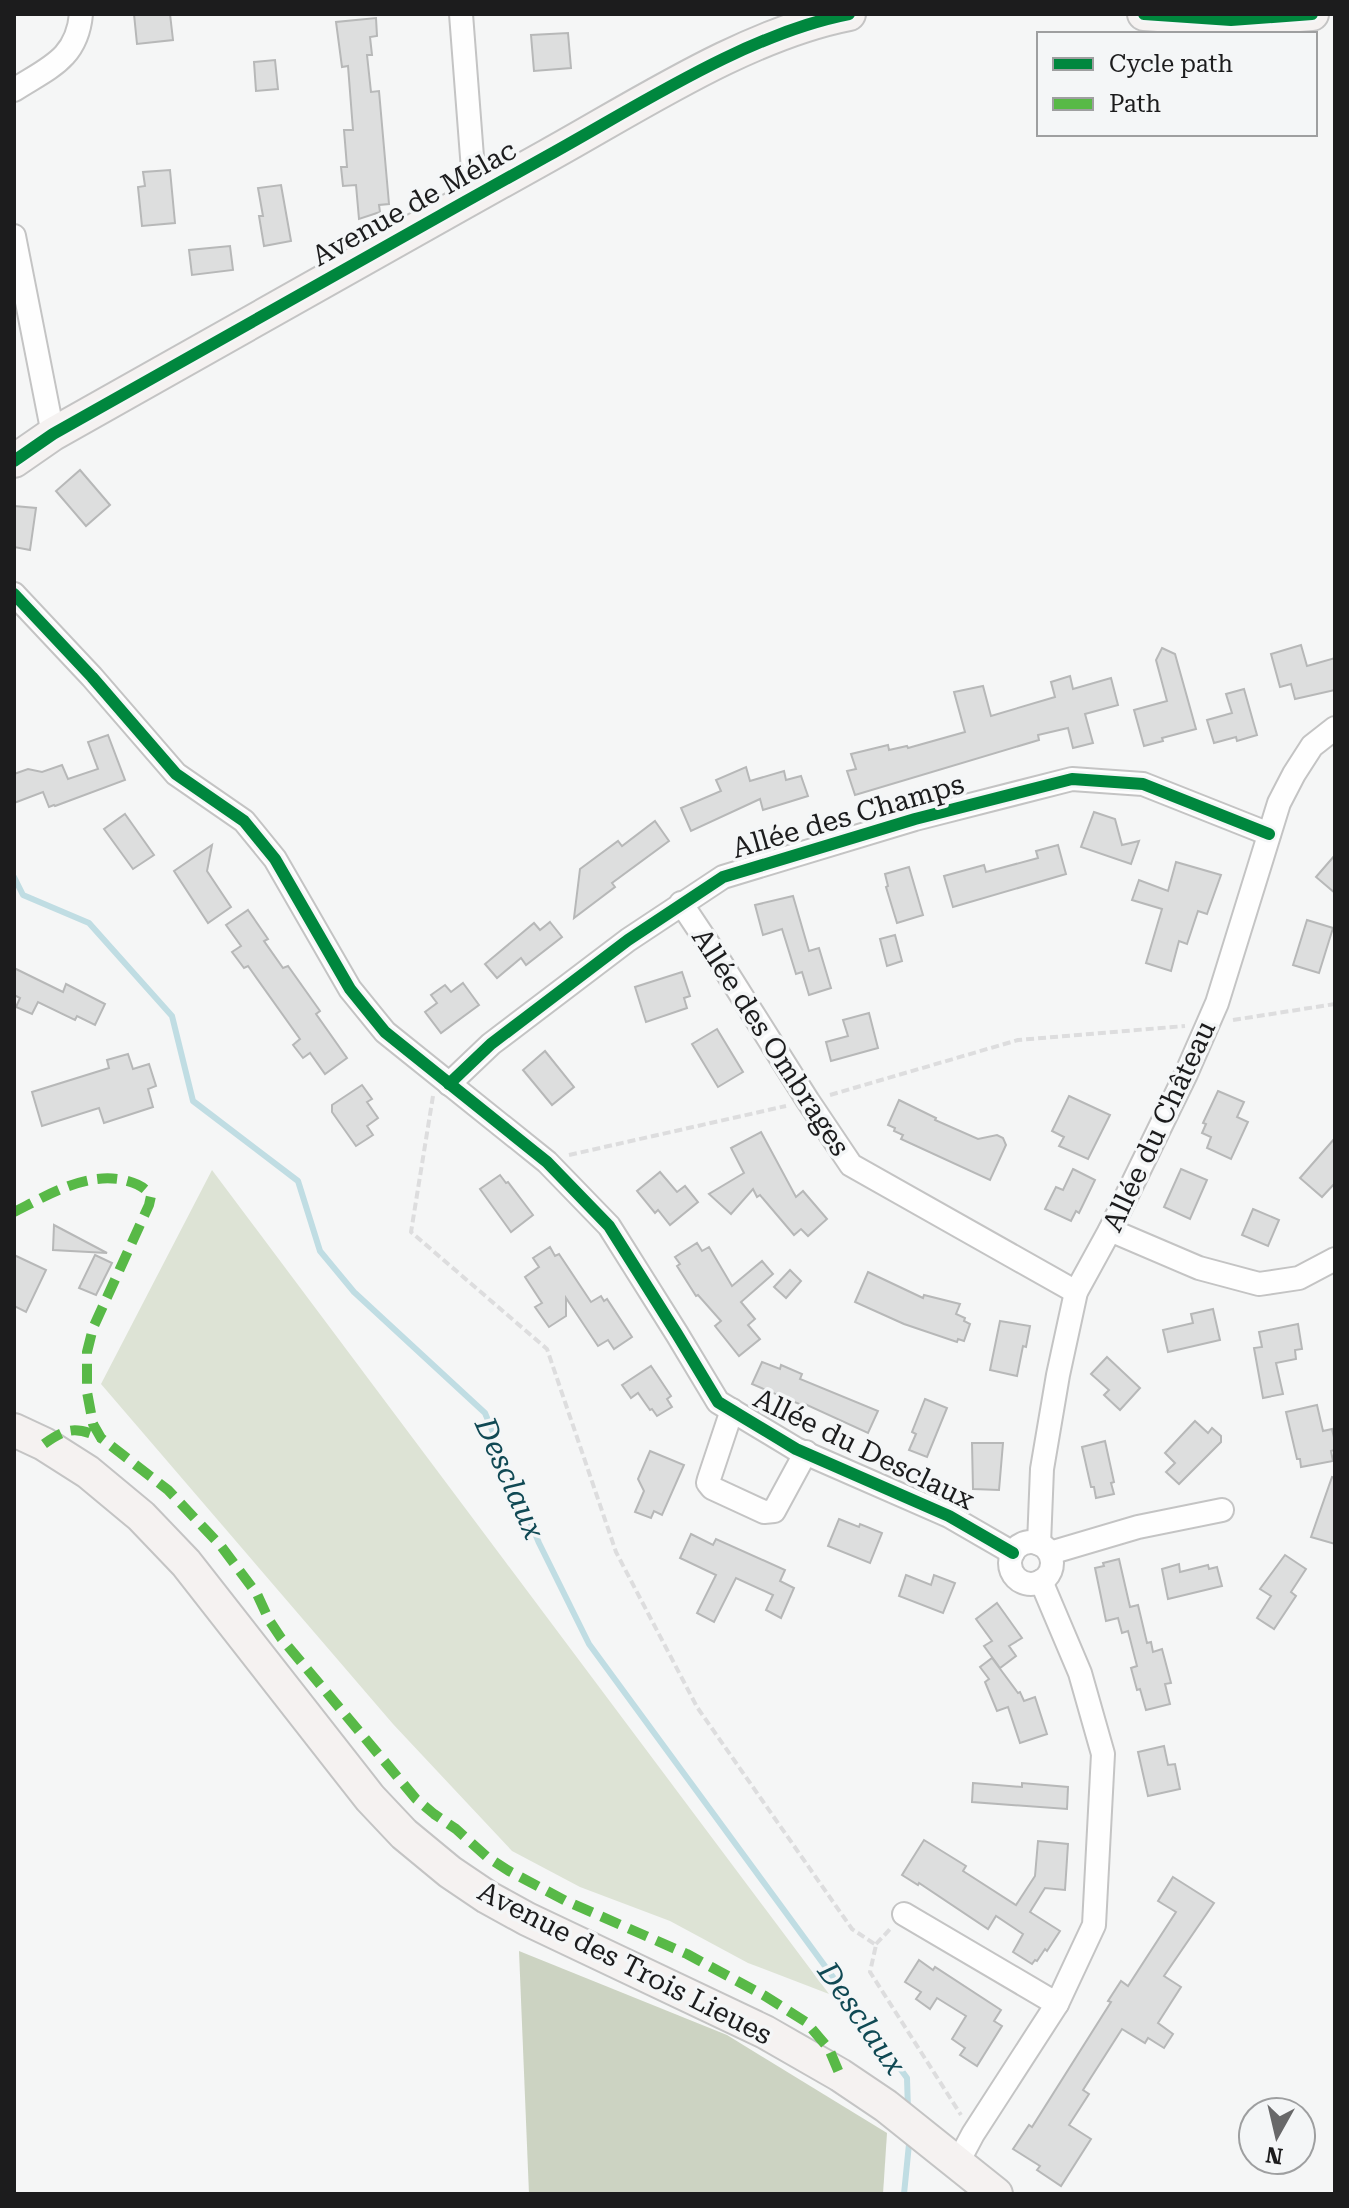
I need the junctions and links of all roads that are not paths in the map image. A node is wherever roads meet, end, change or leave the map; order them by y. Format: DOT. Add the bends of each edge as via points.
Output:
graph roads {
  1 [pos="81,14"];
  2 [pos="461,14"];
  3 [pos="849,14"];
  4 [pos="1144,14"];
  5 [pos="1312,14"];
  6 [pos="14,90"];
  7 [pos="475,196"];
  8 [pos="14,236"];
  9 [pos="53,434"];
  10 [pos="14,461"];
  11 [pos="14,594"];
  12 [pos="1335,728"];
  13 [pos="1269,834"];
  14 [pos="681,903"];
  15 [pos="443,1078"];
  16 [pos="1110,1230"];
  17 [pos="1335,1259"];
  18 [pos="1076,1292"];
  19 [pos="732,1410"];
  20 [pos="14,1430"];
  21 [pos="806,1452"];
  22 [pos="1222,1510"];
  23 [pos="1044,1548"];
  24 [pos="1013,1553"];
  25 [pos="1041,1581"];
  26 [pos="904,1914"];
  27 [pos="1057,2004"];
  28 [pos="957,2164"];
  29 [pos="996,2194"];
  1 -- 6 [label="street" via="68,54"];
  2 -- 7 [label="street"];
  3 -- 7 [label="main road, Avenue de Mélac" via="784,32 722,60"];
  4 -- 5 [label="main road" via="1231,20"];
  7 -- 9 [label="main road, Avenue de Mélac"];
  8 -- 9 [label="street"];
  9 -- 10 [label="main road, Avenue de Mélac"];
  11 -- 15 [label="street, Allée du Desclaux" via="176,774 244,821 275,859 350,989 385,1032"];
  12 -- 13 [label="street, Allée du Château" via="1312,746 1294,774"];
  13 -- 14 [label="street, Allée des Champs" via="1143,784 1072,779 723,877"];
  13 -- 16 [label="street, Allée du Château" via="1207,1025"];
  14 -- 15 [label="street, Allée des Champs"];
  14 -- 18 [label="street, Allée des Ombrages" via="851,1165"];
  15 -- 19 [label="street, Allée du Desclaux" via="547,1162 609,1226 718,1402"];
  16 -- 17 [label="street" via="1199,1268 1259,1284 1299,1278"];
  16 -- 18 [label="street, Allée du Château"];
  18 -- 23 [label="street, Allée du Château" via="1042,1469"];
  19 -- 21 [label="street, Allée du Desclaux"];
  19 -- 21 [label="street, Allée du Desclaux" via="709,1479 712,1488 764,1512 774,1511"];
  20 -- 28 [label="main road, Avenue des Trois Lieues" via="88,1472 141,1516 186,1563 370,1798 450,1872 527,1919 765,2032 840,2075"];
  21 -- 24 [label="street, Allée du Desclaux" via="949,1516"];
  22 -- 23 [label="street"];
  23 -- 24 [label="street" via="1027,1542"];
  23 -- 25 [label="street" via="1052,1560"];
  24 -- 25 [label="street" via="1010,1566 1016,1577 1028,1583"];
  25 -- 27 [label="street" via="1080,1673 1103,1754 1094,1925"];
  26 -- 27 [label="street"];
  27 -- 28 [label="street"];
  28 -- 29 [label="main road, Avenue des Trois Lieues"];
}
